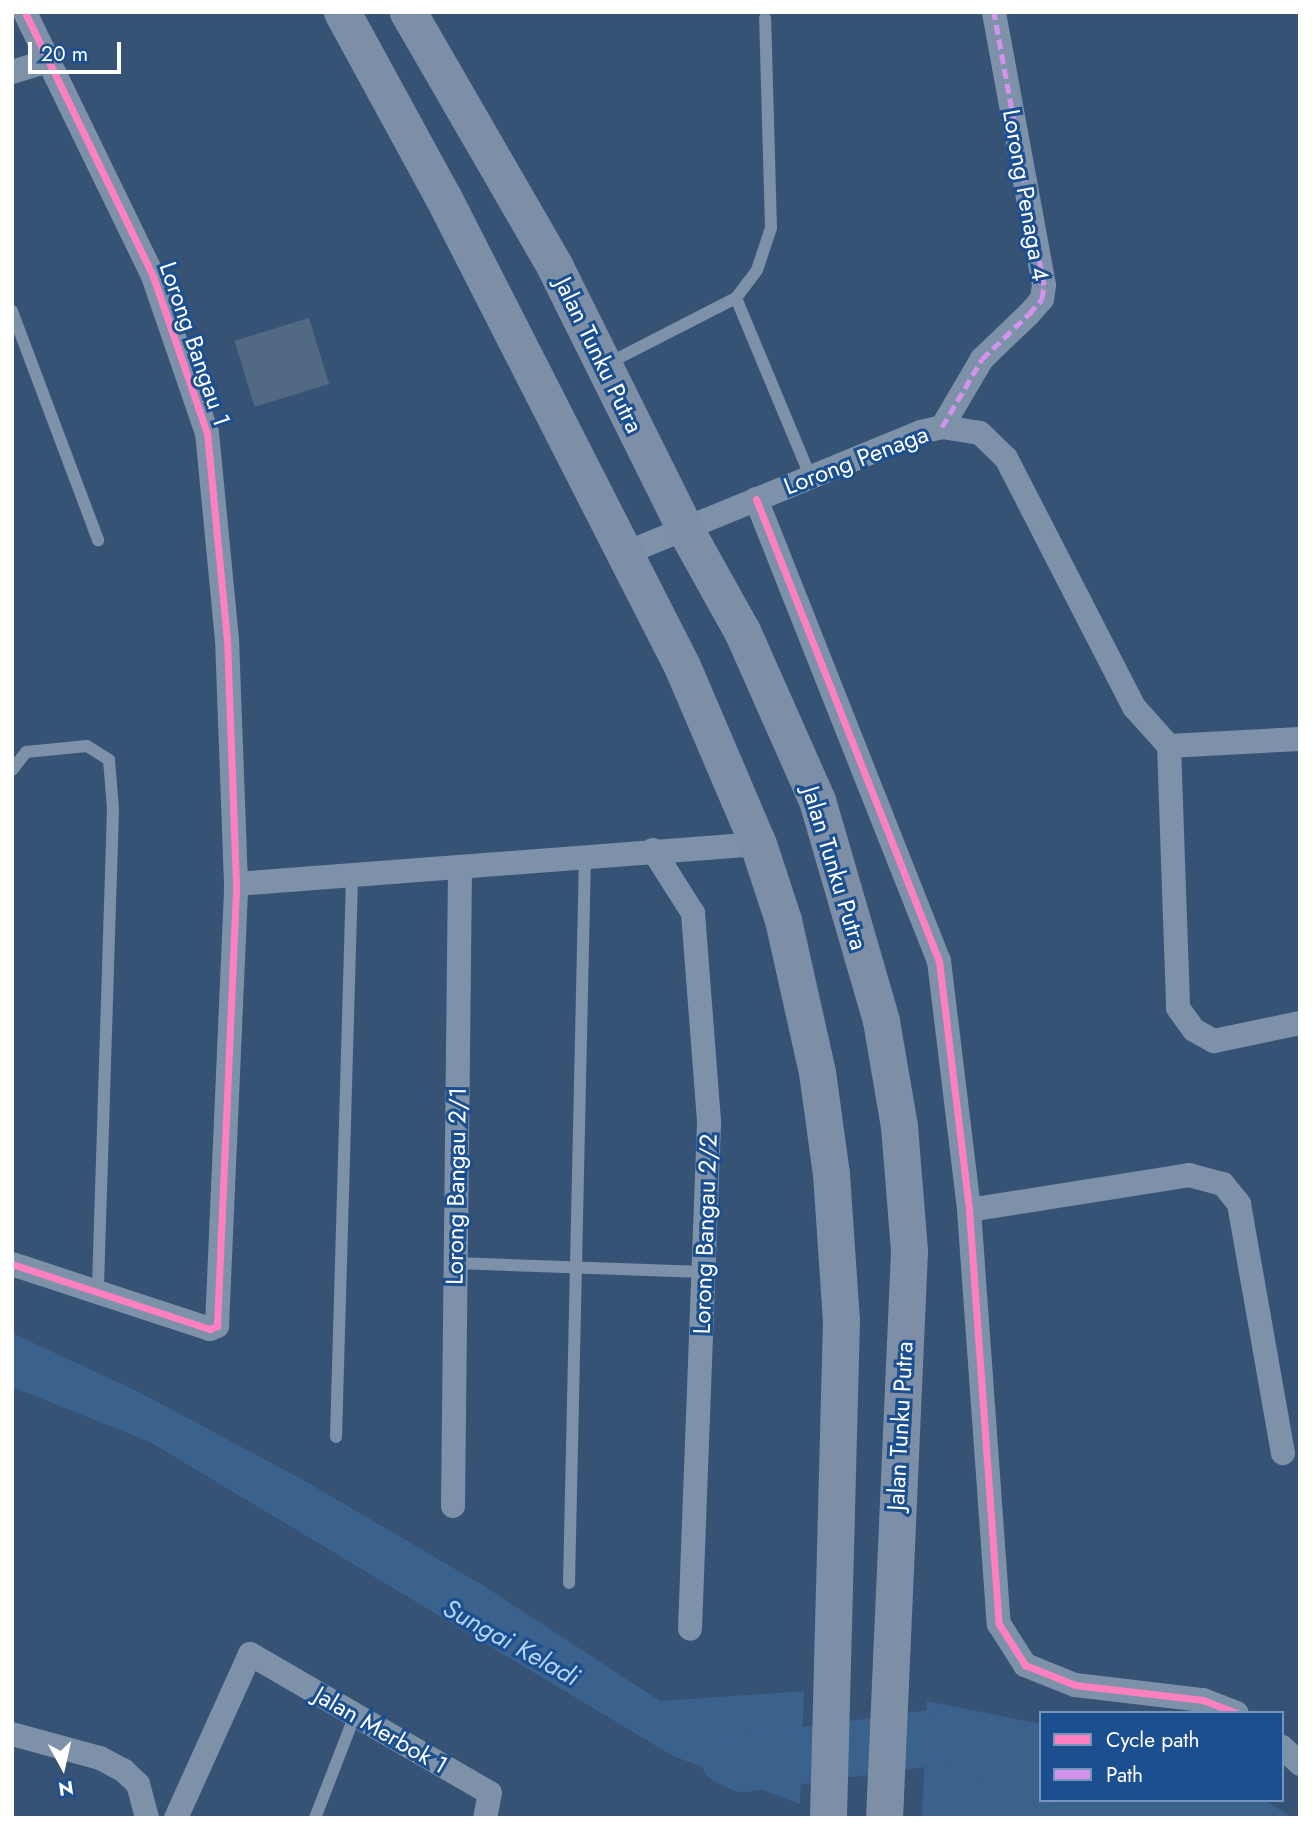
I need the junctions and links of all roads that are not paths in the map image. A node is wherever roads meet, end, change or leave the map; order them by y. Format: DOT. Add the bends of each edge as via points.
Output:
graph roads {
  1 [pos="25,12"];
  2 [pos="342,12"];
  3 [pos="408,12"];
  4 [pos="994,12"];
  5 [pos="765,19"];
  6 [pos="51,60"];
  7 [pos="12,72"];
  8 [pos="736,298"];
  9 [pos="12,311"];
  10 [pos="604,365"];
  11 [pos="942,427"];
  12 [pos="811,478"];
  13 [pos="757,499"];
  14 [pos="684,527"];
  15 [pos="98,540"];
  16 [pos="626,552"];
  17 [pos="1300,739"];
  18 [pos="1169,746"];
  19 [pos="12,770"];
  20 [pos="758,844"];
  21 [pos="653,850"];
  22 [pos="586,856"];
  23 [pos="460,867"];
  24 [pos="352,877"];
  25 [pos="236,884"];
  26 [pos="1300,1023"];
  27 [pos="968,1210"];
  28 [pos="455,1263"];
  29 [pos="12,1264"];
  30 [pos="576,1268"];
  31 [pos="704,1272"];
  32 [pos="99,1294"];
  33 [pos="336,1437"];
  34 [pos="1283,1453"];
  35 [pos="453,1506"];
  36 [pos="569,1583"];
  37 [pos="690,1629"];
  38 [pos="1232,1711"];
  39 [pos="355,1715"];
  40 [pos="12,1734"];
  41 [pos="1284,1749"];
  42 [pos="1300,1763"];
  43 [pos="147,1818"];
  44 [pos="176,1818"];
  45 [pos="315,1818"];
  46 [pos="485,1818"];
  47 [pos="828,1818"];
  48 [pos="884,1818"];
  1 -- 6 [label="street, Lorong Bangau 1"];
  2 -- 16 [label="main road"];
  3 -- 10 [label="main road, Jalan Tunku Putra" via="555,267"];
  4 -- 11 [label="street, Lorong Penaga 4" via="1044,285 1042,299 982,359"];
  5 -- 8 [label="lane" via="771,228 757,270"];
  6 -- 7 [label="street"];
  6 -- 25 [label="street, Lorong Bangau 1" via="153,276 207,433 227,640"];
  8 -- 10 [label="lane"];
  8 -- 12 [label="lane"];
  9 -- 15 [label="lane"];
  10 -- 14 [label="main road, Jalan Tunku Putra"];
  11 -- 12 [label="street, Lorong Penaga"];
  11 -- 18 [label="street, Lorong Penaga" via="980,433 1006,458 1134,707"];
  12 -- 13 [label="street, Lorong Penaga"];
  13 -- 14 [label="street, Lorong Penaga"];
  13 -- 27 [label="street" via="939,961"];
  14 -- 16 [label="street, Lorong Penaga"];
  14 -- 48 [label="main road, Jalan Tunku Putra" via="742,631 817,800 881,1021 900,1126 909,1251"];
  16 -- 20 [label="main road" via="682,666"];
  17 -- 18 [label="street"];
  18 -- 26 [label="street" via="1178,1008 1194,1030 1214,1041"];
  19 -- 32 [label="lane" via="26,752 87,746 109,760 113,808"];
  20 -- 21 [label="street"];
  20 -- 47 [label="main road" via="783,920 817,1072 831,1174 841,1320"];
  21 -- 22 [label="street"];
  21 -- 31 [label="street, Lorong Bangau 2/2" via="693,913 709,1123"];
  22 -- 23 [label="street"];
  22 -- 30 [label="lane"];
  23 -- 24 [label="street"];
  23 -- 28 [label="street, Lorong Bangau 2/1"];
  24 -- 25 [label="street"];
  24 -- 33 [label="lane"];
  25 -- 32 [label="street, Lorong Bangau 1" via="218,1323 210,1329"];
  27 -- 34 [label="street" via="1189,1175 1223,1184 1239,1204"];
  27 -- 38 [label="street" via="999,1624 1025,1665 1075,1685 1203,1700"];
  28 -- 30 [label="lane"];
  28 -- 35 [label="street, Lorong Bangau 2/1"];
  29 -- 32 [label="street"];
  30 -- 31 [label="lane"];
  30 -- 36 [label="lane"];
  31 -- 37 [label="street, Lorong Bangau 2/2"];
  39 -- 44 [label="street, Jalan Merbok 1" via="250,1654"];
  39 -- 45 [label="lane"];
  39 -- 46 [label="street, Jalan Merbok 1" via="490,1793"];
  40 -- 43 [label="street" via="100,1758 124,1771 138,1784"];
  41 -- 42 [label="street"];
}
